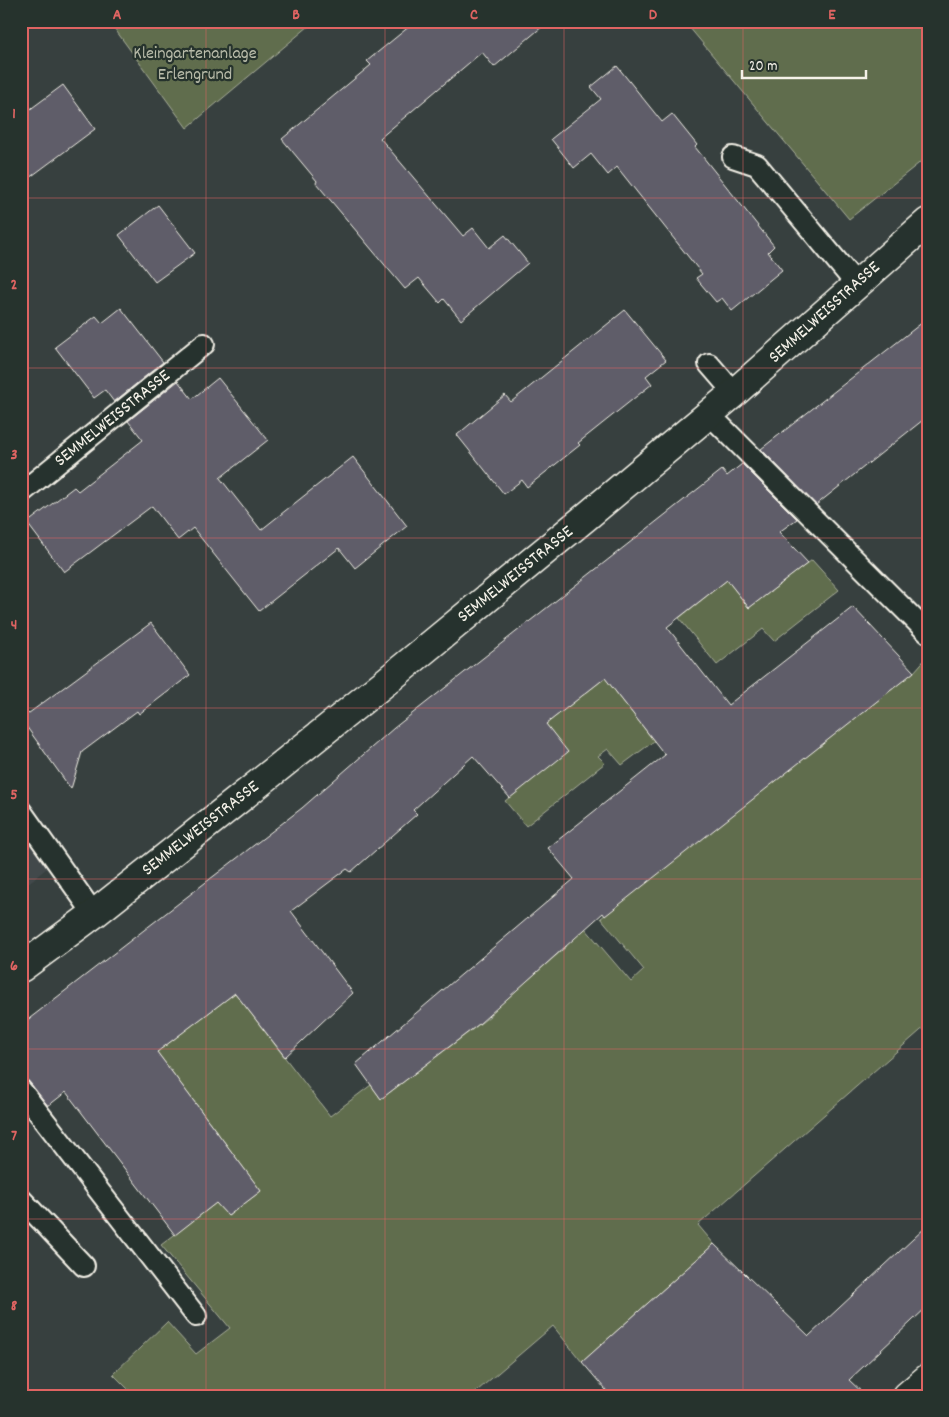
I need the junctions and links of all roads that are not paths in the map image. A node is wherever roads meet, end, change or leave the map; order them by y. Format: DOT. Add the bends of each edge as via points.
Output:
graph roads {
  1 [pos="733,156"];
  2 [pos="928,222"];
  3 [pos="857,285"];
  4 [pos="204,344"];
  5 [pos="709,364"];
  6 [pos="734,393"];
  7 [pos="709,414"];
  8 [pos="21,493"];
  9 [pos="928,633"];
  10 [pos="21,811"];
  11 [pos="94,914"];
  12 [pos="21,968"];
  13 [pos="21,1090"];
  14 [pos="21,1199"];
  15 [pos="84,1266"];
  16 [pos="196,1316"];
  17 [pos="928,1378"];
  18 [pos="907,1396"];
  1 -- 3 [label="lane" via="757,165"];
  2 -- 3 [label="street, SEMMELWEISSTRASSE"];
  3 -- 6 [label="street, SEMMELWEISSTRASSE"];
  4 -- 8 [label="lane, SEMMELWEISSTRASSE"];
  5 -- 6 [label="lane"];
  6 -- 7 [label="street, SEMMELWEISSTRASSE"];
  7 -- 9 [label="lane"];
  7 -- 11 [label="street, SEMMELWEISSTRASSE" via="388,680"];
  10 -- 11 [label="lane"];
  11 -- 12 [label="street, SEMMELWEISSTRASSE"];
  13 -- 16 [label="lane"];
  14 -- 15 [label="lane"];
  17 -- 18 [label="street"];
}
